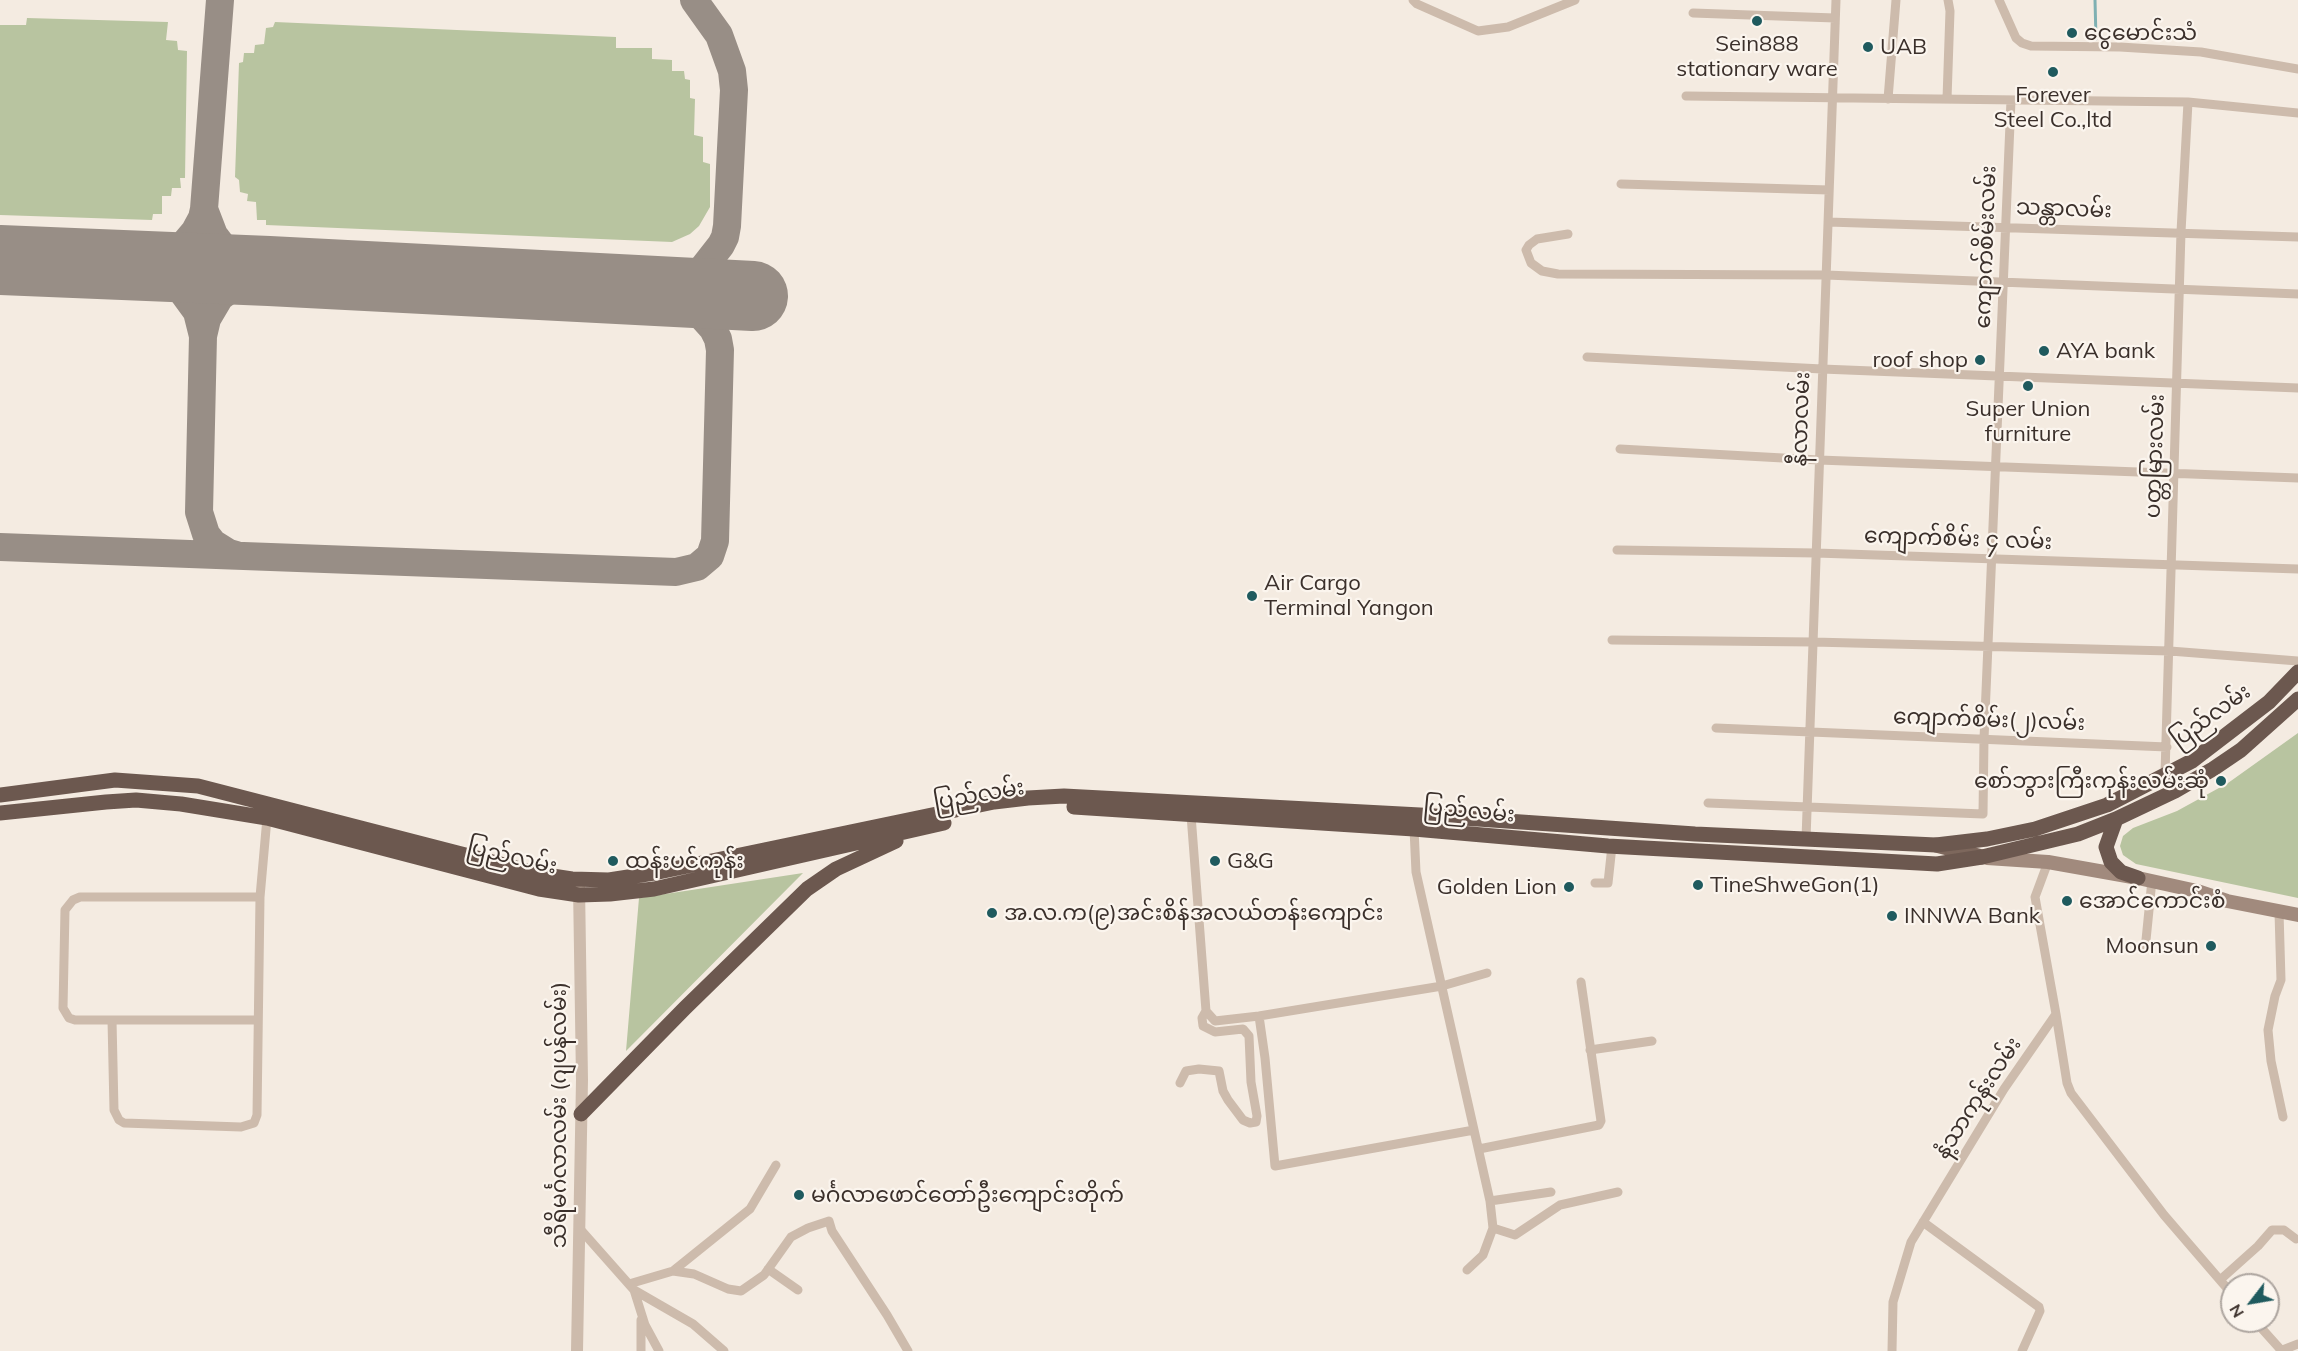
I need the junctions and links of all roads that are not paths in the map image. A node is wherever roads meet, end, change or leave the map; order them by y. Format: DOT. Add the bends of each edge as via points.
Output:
graph roads {
  1 [pos="1413,0"];
  2 [pos="1575,0"];
  3 [pos="1836,0"];
  4 [pos="1896,0"];
  5 [pos="1948,0"];
  6 [pos="2000,0"];
  7 [pos="1693,13"];
  8 [pos="1835,18"];
  9 [pos="2298,69"];
  10 [pos="1686,96"];
  11 [pos="1832,98"];
  12 [pos="1888,99"];
  13 [pos="1947,99"];
  14 [pos="2011,100"];
  15 [pos="2188,102"];
  16 [pos="2298,112"];
  17 [pos="1621,184"];
  18 [pos="1829,190"];
  19 [pos="1828,222"];
  20 [pos="2007,227"];
  21 [pos="2181,232"];
  22 [pos="1568,234"];
  23 [pos="2298,237"];
  24 [pos="1826,275"];
  25 [pos="2004,282"];
  26 [pos="2179,289"];
  27 [pos="2298,294"];
  28 [pos="1587,357"];
  29 [pos="1822,369"];
  30 [pos="2000,376"];
  31 [pos="2177,384"];
  32 [pos="2298,388"];
  33 [pos="1620,449"];
  34 [pos="1819,460"];
  35 [pos="1996,467"];
  36 [pos="2174,474"];
  37 [pos="2298,478"];
  38 [pos="1617,550"];
  39 [pos="1816,553"];
  40 [pos="1992,559"];
  41 [pos="2172,567"];
  42 [pos="2298,569"];
  43 [pos="1612,640"];
  44 [pos="1812,642"];
  45 [pos="1988,646"];
  46 [pos="2170,651"];
  47 [pos="2298,661"];
  48 [pos="2298,672"];
  49 [pos="2298,699"];
  50 [pos="1716,728"];
  51 [pos="1809,732"];
  52 [pos="1984,739"];
  53 [pos="2167,747"];
  54 [pos="2165,774"];
  55 [pos="0,795"];
  56 [pos="1708,803"];
  57 [pos="2107,805"];
  58 [pos="1807,807"];
  59 [pos="0,813"];
  60 [pos="1191,815"];
  61 [pos="267,818"];
  62 [pos="2116,819"];
  63 [pos="929,826"];
  64 [pos="1414,829"];
  65 [pos="2037,836"];
  66 [pos="1806,839"];
  67 [pos="1936,845"];
  68 [pos="1612,846"];
  69 [pos="1982,857"];
  70 [pos="2045,862"];
  71 [pos="579,879"];
  72 [pos="2145,879"];
  73 [pos="1595,883"];
  74 [pos="579,895"];
  75 [pos="261,897"];
  76 [pos="2279,912"];
  77 [pos="2298,915"];
  78 [pos="2145,950"];
  79 [pos="1487,974"];
  80 [pos="1581,982"];
  81 [pos="1442,986"];
  82 [pos="1206,1011"];
  83 [pos="2056,1014"];
  84 [pos="1259,1016"];
  85 [pos="112,1020"];
  86 [pos="258,1020"];
  87 [pos="1652,1041"];
  88 [pos="1590,1050"];
  89 [pos="1180,1083"];
  90 [pos="581,1114"];
  91 [pos="2283,1117"];
  92 [pos="1474,1130"];
  93 [pos="1479,1149"];
  94 [pos="776,1165"];
  95 [pos="1551,1192"];
  96 [pos="1618,1192"];
  97 [pos="1490,1201"];
  98 [pos="1923,1222"];
  99 [pos="1493,1228"];
  100 [pos="580,1230"];
  101 [pos="2296,1239"];
  102 [pos="768,1269"];
  103 [pos="673,1270"];
  104 [pos="1467,1270"];
  105 [pos="2228,1273"];
  106 [pos="2220,1280"];
  107 [pos="632,1287"];
  108 [pos="798,1290"];
  109 [pos="641,1313"];
  110 [pos="2266,1333"];
  111 [pos="2298,1344"];
  112 [pos="577,1351"];
  113 [pos="641,1351"];
  114 [pos="658,1351"];
  115 [pos="724,1351"];
  116 [pos="908,1351"];
  117 [pos="1892,1351"];
  118 [pos="2022,1351"];
  119 [pos="2280,1351"];
  1 -- 2 [label="street" via="1478,31 1508,27"];
  3 -- 8 [label="street, နီလာလမ်း"];
  4 -- 12 [label="street"];
  5 -- 13 [label="street"];
  6 -- 9 [label="street" via="2016,38 2031,46 2200,52"];
  7 -- 8 [label="street"];
  8 -- 11 [label="street, နီလာလမ်း"];
  10 -- 11 [label="street"];
  11 -- 12 [label="street"];
  11 -- 18 [label="street, နီလာလမ်း"];
  12 -- 13 [label="street"];
  13 -- 14 [label="street"];
  14 -- 15 [label="street"];
  14 -- 20 [label="street, ကျောက်စိမ်းလမ်း"];
  15 -- 16 [label="street"];
  15 -- 21 [label="street, ပတ္တမြားလမ်း"];
  17 -- 18 [label="street"];
  18 -- 19 [label="street, နီလာလမ်း"];
  19 -- 20 [label="street, သန္တာလမ်း"];
  19 -- 24 [label="street, နီလာလမ်း"];
  20 -- 21 [label="street, သန္တာလမ်း"];
  20 -- 25 [label="street, ကျောက်စိမ်းလမ်း"];
  21 -- 23 [label="street, သန္တာလမ်း"];
  21 -- 26 [label="street, ပတ္တမြားလမ်း"];
  22 -- 24 [label="street" via="1537,239 1529,245 1526,250 1531,262 1542,271 1558,274"];
  24 -- 25 [label="street"];
  24 -- 29 [label="street, နီလာလမ်း"];
  25 -- 26 [label="street"];
  25 -- 30 [label="street, ကျောက်စိမ်းလမ်း"];
  26 -- 27 [label="street"];
  26 -- 31 [label="street, ပတ္တမြားလမ်း"];
  28 -- 29 [label="street"];
  29 -- 30 [label="street"];
  29 -- 34 [label="street, နီလာလမ်း"];
  30 -- 31 [label="street"];
  30 -- 35 [label="street, ကျောက်စိမ်းလမ်း"];
  31 -- 32 [label="street"];
  31 -- 36 [label="street, ပတ္တမြားလမ်း"];
  33 -- 34 [label="street"];
  34 -- 35 [label="street"];
  34 -- 39 [label="street, နီလာလမ်း"];
  35 -- 36 [label="street"];
  35 -- 40 [label="street, ကျောက်စိမ်းလမ်း"];
  36 -- 37 [label="street"];
  36 -- 41 [label="street, ပတ္တမြားလမ်း"];
  38 -- 39 [label="street, ကျောက်စိမ်း ၄ လမ်း"];
  39 -- 40 [label="street, ကျောက်စိမ်း ၄ လမ်း"];
  39 -- 44 [label="street, နီလာလမ်း"];
  40 -- 41 [label="street, ကျောက်စိမ်း ၄ လမ်း"];
  40 -- 45 [label="street, ကျောက်စိမ်းလမ်း"];
  41 -- 42 [label="street, ကျောက်စိမ်း ၄ လမ်း"];
  41 -- 46 [label="street, ပတ္တမြားလမ်း"];
  43 -- 44 [label="street"];
  44 -- 45 [label="street"];
  44 -- 51 [label="street, နီလာလမ်း"];
  45 -- 46 [label="street"];
  45 -- 52 [label="street, ကျောက်စိမ်းလမ်း"];
  46 -- 47 [label="street"];
  46 -- 53 [label="street, ပတ္တမြားလမ်း"];
  48 -- 54 [label="highway, ပြည်လမ်း" via="2231,733 2192,761"];
  49 -- 62 [label="highway, ပြည်လမ်း" via="2241,750 2213,769"];
  50 -- 51 [label="street, ကျောက်စိမ်း(၂)လမ်း"];
  51 -- 52 [label="street, ကျောက်စိမ်း(၂)လမ်း"];
  51 -- 58 [label="street, နီလာလမ်း"];
  52 -- 53 [label="street, ကျောက်စိမ်း(၂)လမ်း"];
  52 -- 58 [label="street, ကျောက်စိမ်းလမ်း" via="1983,813"];
  53 -- 54 [label="street, ပတ္တမြားလမ်း"];
  54 -- 57 [label="highway, ပြည်လမ်း"];
  55 -- 71 [label="highway, ပြည်လမ်း" via="115,780 198,786 539,874"];
  56 -- 58 [label="street"];
  57 -- 62 [label="highway"];
  57 -- 65 [label="highway, ပြည်လမ်း"];
  58 -- 66 [label="street, နီလာလမ်း"];
  59 -- 61 [label="highway, ပြည်လမ်း" via="136,800"];
  60 -- 63 [label="highway, ပြည်လမ်း" via="1034,807"];
  60 -- 64 [label="highway, ပြည်လမ်း"];
  60 -- 82 [label="street"];
  61 -- 74 [label="highway, ပြည်လမ်း" via="539,889"];
  61 -- 75 [label="street"];
  62 -- 65 [label="highway, ပြည်လမ်း" via="2078,834"];
  62 -- 72 [label="highway" via="2106,847 2111,862 2121,872"];
  63 -- 74 [label="highway, ပြည်လမ်း" via="654,889"];
  63 -- 90 [label="highway" via="836,870 807,889"];
  64 -- 68 [label="highway, ပြည်လမ်း"];
  64 -- 81 [label="street" via="1416,872"];
  65 -- 67 [label="highway, ပြည်လမ်း"];
  65 -- 69 [label="highway, ပြည်လမ်း"];
  65 -- 70 [label="main road"];
  66 -- 67 [label="highway, ပြည်လမ်း"];
  66 -- 71 [label="highway, ပြည်လမ်း" via="1064,796 994,802 654,873 609,880"];
  67 -- 69 [label="main road, ပြည်လမ်း"];
  68 -- 69 [label="highway, ပြည်လမ်း" via="1937,864"];
  68 -- 73 [label="street" via="1608,883"];
  69 -- 70 [label="main road"];
  70 -- 72 [label="main road"];
  70 -- 83 [label="street" via="2035,897"];
  71 -- 74 [label="street, သီရိမင်္ဂလာလမ်း (ဂျပန်လမ်း)"];
  72 -- 76 [label="main road"];
  72 -- 78 [label="street"];
  74 -- 90 [label="street, သီရိမင်္ဂလာလမ်း (ဂျပန်လမ်း)"];
  75 -- 85 [label="street" via="73,900 65,910 63,1008 75,1020"];
  75 -- 86 [label="street"];
  76 -- 77 [label="main road"];
  76 -- 91 [label="street" via="2281,980 2268,1030"];
  79 -- 81 [label="street"];
  80 -- 88 [label="street"];
  81 -- 84 [label="street"];
  81 -- 92 [label="street"];
  82 -- 84 [label="street" via="1215,1021"];
  82 -- 89 [label="street" via="1203,1026 1215,1032 1243,1029 1249,1036 1256,1122 1243,1120 1228,1100 1219,1071 1186,1071"];
  83 -- 98 [label="street, နံ့သာကုန်းလမ်း" via="2004,1089"];
  83 -- 106 [label="street" via="2071,1093 2163,1215"];
  84 -- 92 [label="street" via="1275,1166"];
  85 -- 86 [label="street"];
  85 -- 86 [label="street" via="114,1110 119,1120 241,1127 254,1123 257,1115"];
  87 -- 88 [label="street"];
  88 -- 93 [label="street" via="1599,1125"];
  90 -- 100 [label="street, သီရိမင်္ဂလာလမ်း (ဂျပန်လမ်း)"];
  92 -- 93 [label="street"];
  93 -- 97 [label="street"];
  94 -- 103 [label="street" via="750,1209"];
  95 -- 97 [label="street"];
  96 -- 99 [label="street" via="1560,1205 1515,1235"];
  97 -- 99 [label="street"];
  98 -- 117 [label="street, နံ့သာကုန်းလမ်း" via="1911,1242 1893,1302"];
  98 -- 118 [label="street" via="2039,1307"];
  99 -- 104 [label="street" via="1483,1255"];
  100 -- 107 [label="street"];
  100 -- 112 [label="street, သီရိမင်္ဂလာလမ်း (ဂျပန်လမ်း)"];
  101 -- 105 [label="street" via="2284,1230 2272,1230"];
  102 -- 103 [label="street" via="741,1291"];
  102 -- 108 [label="street"];
  102 -- 116 [label="street" via="791,1237 829,1221"];
  103 -- 107 [label="street"];
  107 -- 109 [label="street"];
  107 -- 115 [label="street" via="693,1324"];
  109 -- 113 [label="street"];
  109 -- 114 [label="street"];
  110 -- 119 [label="street"];
  111 -- 119 [label="street"];
}
